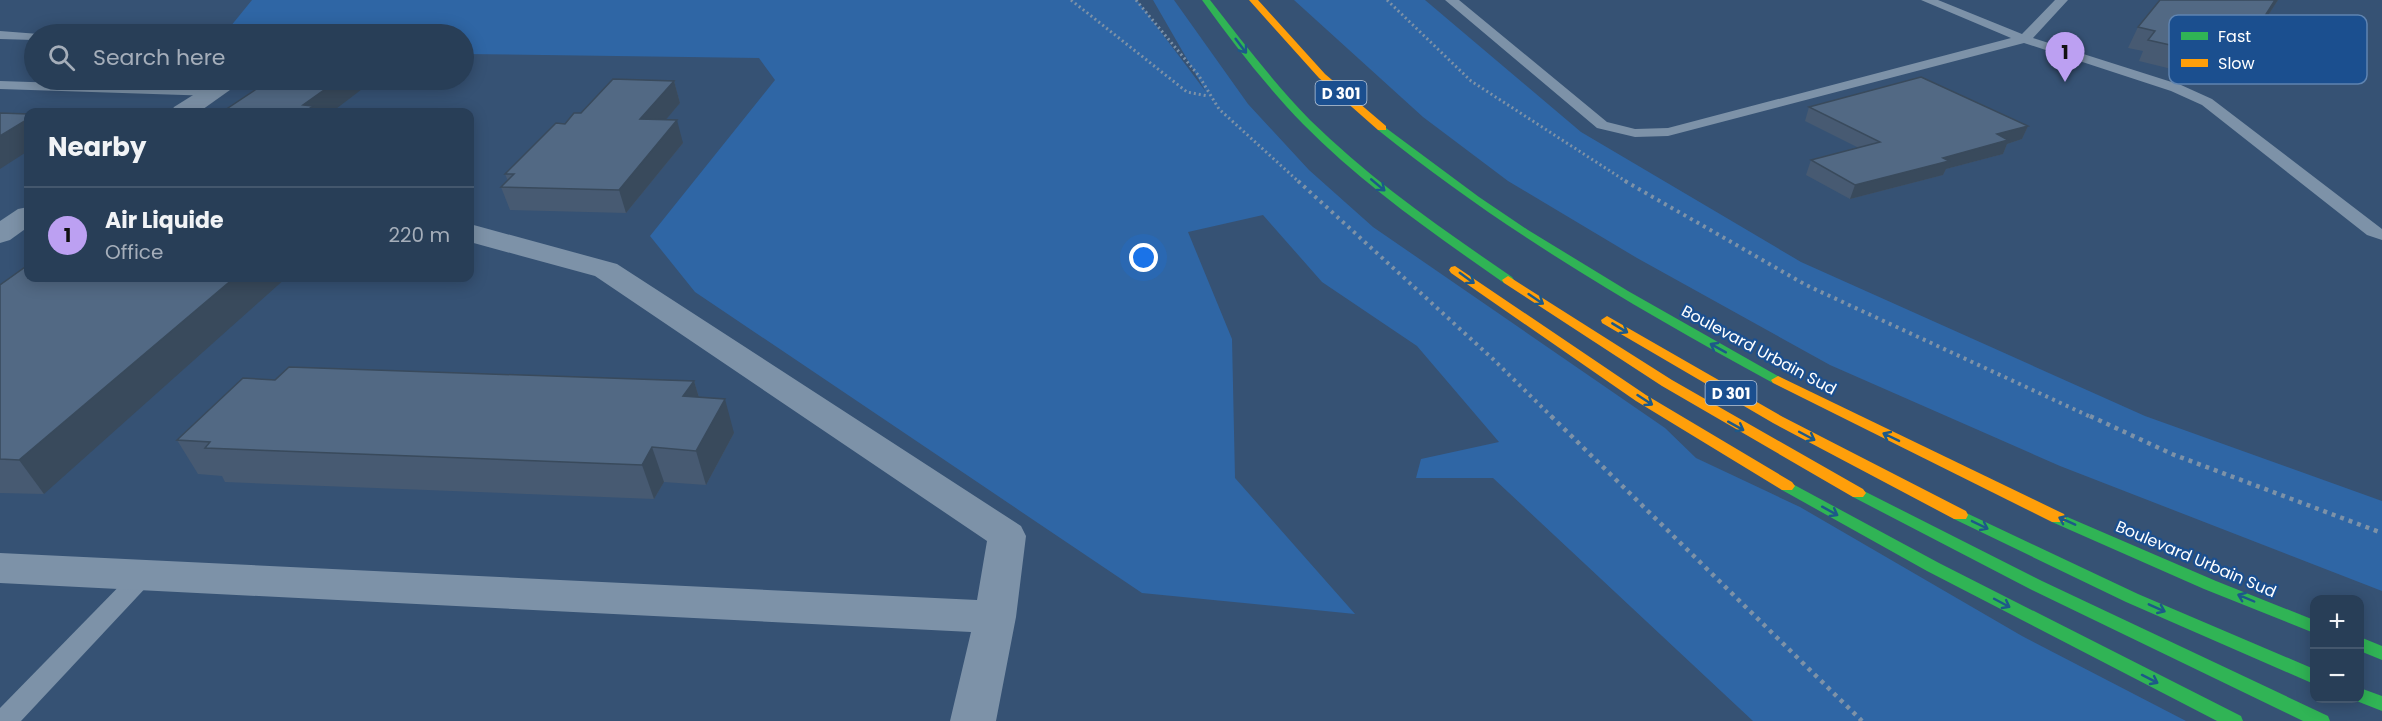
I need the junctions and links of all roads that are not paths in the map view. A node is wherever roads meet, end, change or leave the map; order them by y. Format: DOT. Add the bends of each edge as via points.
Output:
graph roads {
  1 [pos="1191,0"];
  2 [pos="1206,0"];
  3 [pos="1220,0"];
  4 [pos="1253,0"];
  5 [pos="1451,0"];
  6 [pos="1927,0"];
  7 [pos="2062,0"];
  8 [pos="1210,28"];
  9 [pos="0,35"];
  10 [pos="24,36"];
  11 [pos="2024,39"];
  12 [pos="1285,77"];
  13 [pos="0,85"];
  14 [pos="24,85"];
  15 [pos="217,90"];
  16 [pos="189,108"];
  17 [pos="0,210"];
  18 [pos="24,211"];
  19 [pos="24,218"];
  20 [pos="0,234"];
  21 [pos="474,234"];
  22 [pos="2382,235"];
  23 [pos="1444,262"];
  24 [pos="1593,311"];
  25 [pos="0,568"];
  26 [pos="144,575"];
  27 [pos="995,617"];
  28 [pos="2310,625"];
  29 [pos="2364,643"];
  30 [pos="2364,644"];
  31 [pos="2382,647"];
  32 [pos="2382,653"];
  33 [pos="2310,675"];
  34 [pos="2364,697"];
  35 [pos="2382,704"];
  36 [pos="4,721"];
  37 [pos="973,721"];
  38 [pos="2234,721"];
  39 [pos="2321,721"];
  1 -- 8 [label="highway"];
  2 -- 39 [label="highway, one-way" via="1279,92 1382,188 1431,227 1623,356 1847,489 2131,632"];
  3 -- 12 [label="highway"];
  28 -- 4 [label="highway, Boulevard Urbain Sud / D 301, one-way" via="1954,468 1787,385 1647,308 1499,216 1390,136 1310,63"];
  5 -- 11 [label="lane" via="1602,125 1635,133 1668,132"];
  6 -- 11 [label="lane"];
  7 -- 11 [label="lane"];
  9 -- 10 [label="lane"];
  11 -- 22 [label="lane" via="2176,88 2207,102"];
  13 -- 14 [label="lane"];
  15 -- 16 [label="street"];
  17 -- 18 [label="street"];
  19 -- 20 [label="street"];
  21 -- 27 [label="street" via="606,270 1007,536"];
  23 -- 38 [label="highway, one-way" via="1592,366 1764,474 1972,588"];
  24 -- 33 [label="highway, D 301, one-way" via="1689,370 1885,478 2083,574"];
  25 -- 26 [label="street"];
  26 -- 27 [label="street"];
  26 -- 36 [label="lane"];
  27 -- 37 [label="street"];
  29 -- 31 [label="highway"];
  30 -- 32 [label="highway"];
  34 -- 35 [label="highway"];
}
